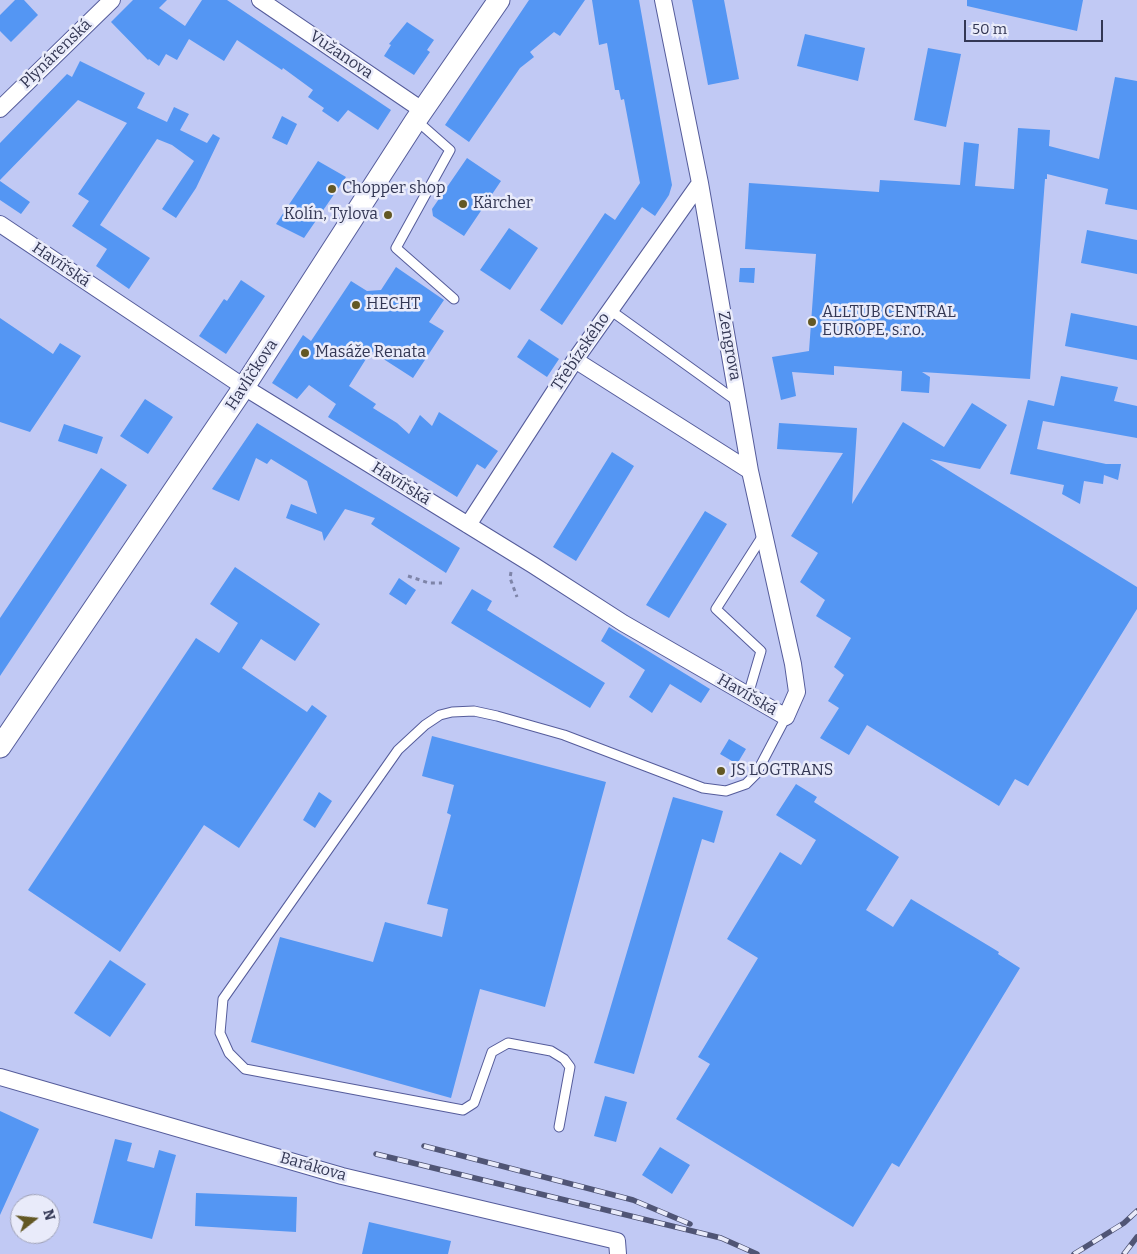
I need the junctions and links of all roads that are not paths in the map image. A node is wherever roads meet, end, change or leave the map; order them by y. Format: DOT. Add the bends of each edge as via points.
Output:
graph roads {
  1 [pos="112,0"];
  2 [pos="260,0"];
  3 [pos="499,0"];
  4 [pos="663,0"];
  5 [pos="0,109"];
  6 [pos="419,115"];
  7 [pos="700,183"];
  8 [pos="0,224"];
  9 [pos="454,299"];
  10 [pos="610,310"];
  11 [pos="574,360"];
  12 [pos="244,387"];
  13 [pos="738,402"];
  14 [pos="750,472"];
  15 [pos="468,525"];
  16 [pos="764,534"];
  17 [pos="797,692"];
  18 [pos="748,694"];
  19 [pos="786,717"];
  20 [pos="2,740"];
  21 [pos="0,1077"];
  22 [pos="558,1127"];
  23 [pos="618,1254"];
  1 -- 5 [label="street, Plynárenská"];
  2 -- 6 [label="street, Vužanova"];
  3 -- 6 [label="street, Havlíčkova"];
  4 -- 7 [label="street, Zengrova"];
  6 -- 9 [label="lane" via="450,150 396,248"];
  6 -- 12 [label="street, Havlíčkova"];
  7 -- 10 [label="street, Třebízského"];
  7 -- 13 [label="street, Zengrova"];
  8 -- 12 [label="street, Havířská"];
  10 -- 11 [label="street, Třebízského"];
  10 -- 13 [label="lane"];
  11 -- 14 [label="street"];
  11 -- 15 [label="street, Třebízského"];
  12 -- 15 [label="street, Havířská"];
  12 -- 20 [label="street, Havlíčkova"];
  13 -- 14 [label="street, Zengrova"];
  14 -- 16 [label="street, Zengrova"];
  15 -- 18 [label="street, Havířská" via="623,623"];
  16 -- 17 [label="street, Zengrova"];
  16 -- 18 [label="lane" via="716,609 761,651"];
  17 -- 19 [label="street, Havířská"];
  18 -- 19 [label="street, Havířská"];
  19 -- 22 [label="lane" via="756,774 746,784 721,791 704,788 564,735 497,716 474,711 440,715 398,750 223,999 220,1033 229,1053 245,1069 463,1110 474,1103 492,1052 508,1043 551,1051 570,1067"];
  21 -- 23 [label="street, Barákova" via="342,1176 617,1241"];
}
